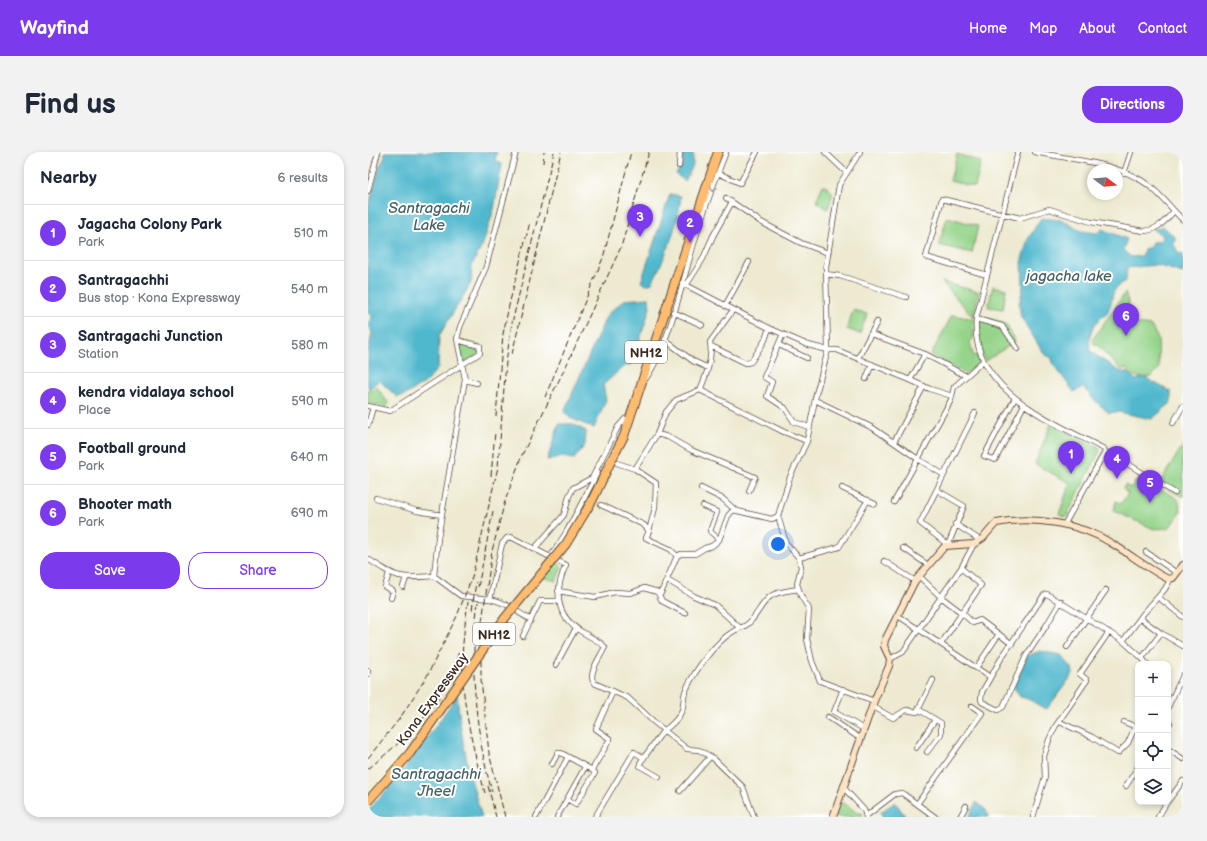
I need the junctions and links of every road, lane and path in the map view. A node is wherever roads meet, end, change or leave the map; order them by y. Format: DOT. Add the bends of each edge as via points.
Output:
graph roads {
  1 [pos="378,152"];
  2 [pos="516,152"];
  3 [pos="680,152"];
  4 [pos="713,152"];
  5 [pos="718,152"];
  6 [pos="726,152"];
  7 [pos="756,152"];
  8 [pos="825,152"];
  9 [pos="860,152"];
  10 [pos="1018,152"];
  11 [pos="1035,152"];
  12 [pos="1131,152"];
  13 [pos="1050,154"];
  14 [pos="679,166"];
  15 [pos="718,173"];
  16 [pos="847,173"];
  17 [pos="1124,173"];
  18 [pos="368,191"];
  19 [pos="726,198"];
  20 [pos="732,202"];
  21 [pos="1174,211"];
  22 [pos="1002,212"];
  23 [pos="1183,220"];
  24 [pos="828,252"];
  25 [pos="748,262"];
  26 [pos="826,274"];
  27 [pos="987,275"];
  28 [pos="684,284"];
  29 [pos="666,296"];
  30 [pos="906,297"];
  31 [pos="725,306"];
  32 [pos="733,310"];
  33 [pos="673,312"];
  34 [pos="976,319"];
  35 [pos="877,322"];
  36 [pos="702,325"];
  37 [pos="769,328"];
  38 [pos="784,334"];
  39 [pos="871,334"];
  40 [pos="457,340"];
  41 [pos="665,340"];
  42 [pos="779,344"];
  43 [pos="710,346"];
  44 [pos="1018,349"];
  45 [pos="828,350"];
  46 [pos="924,354"];
  47 [pos="807,358"];
  48 [pos="858,358"];
  49 [pos="983,361"];
  50 [pos="463,364"];
  51 [pos="872,364"];
  52 [pos="708,368"];
  53 [pos="966,376"];
  54 [pos="866,379"];
  55 [pos="465,380"];
  56 [pos="910,380"];
  57 [pos="477,383"];
  58 [pos="924,386"];
  59 [pos="639,389"];
  60 [pos="700,390"];
  61 [pos="952,396"];
  62 [pos="1015,398"];
  63 [pos="815,400"];
  64 [pos="1024,405"];
  65 [pos="1183,406"];
  66 [pos="370,407"];
  67 [pos="975,413"];
  68 [pos="625,419"];
  69 [pos="1173,423"];
  70 [pos="368,425"];
  71 [pos="809,427"];
  72 [pos="657,434"];
  73 [pos="807,441"];
  74 [pos="610,442"];
  75 [pos="894,442"];
  76 [pos="617,449"];
  77 [pos="1105,452"];
  78 [pos="918,459"];
  79 [pos="617,463"];
  80 [pos="636,469"];
  81 [pos="944,475"];
  82 [pos="701,488"];
  83 [pos="842,488"];
  84 [pos="937,490"];
  85 [pos="749,491"];
  86 [pos="1175,493"];
  87 [pos="376,498"];
  88 [pos="868,500"];
  89 [pos="894,502"];
  90 [pos="875,504"];
  91 [pos="601,505"];
  92 [pos="703,506"];
  93 [pos="735,510"];
  94 [pos="442,515"];
  95 [pos="778,516"];
  96 [pos="955,524"];
  97 [pos="1064,525"];
  98 [pos="649,532"];
  99 [pos="720,540"];
  100 [pos="980,540"];
  101 [pos="974,544"];
  102 [pos="948,545"];
  103 [pos="535,548"];
  104 [pos="903,548"];
  105 [pos="1146,552"];
  106 [pos="551,556"];
  107 [pos="677,556"];
  108 [pos="799,558"];
  109 [pos="368,559"];
  110 [pos="884,561"];
  111 [pos="928,565"];
  112 [pos="1183,565"];
  113 [pos="961,568"];
  114 [pos="389,573"];
  115 [pos="1177,573"];
  116 [pos="434,576"];
  117 [pos="406,578"];
  118 [pos="917,579"];
  119 [pos="667,580"];
  120 [pos="1170,580"];
  121 [pos="403,587"];
  122 [pos="799,589"];
  123 [pos="1106,590"];
  124 [pos="558,591"];
  125 [pos="658,593"];
  126 [pos="941,597"];
  127 [pos="391,598"];
  128 [pos="1158,598"];
  129 [pos="490,599"];
  130 [pos="558,601"];
  131 [pos="1061,601"];
  132 [pos="685,613"];
  133 [pos="962,613"];
  134 [pos="897,615"];
  135 [pos="1086,617"];
  136 [pos="1183,617"];
  137 [pos="1140,618"];
  138 [pos="530,619"];
  139 [pos="576,628"];
  140 [pos="740,628"];
  141 [pos="918,628"];
  142 [pos="1109,632"];
  143 [pos="1161,633"];
  144 [pos="999,634"];
  145 [pos="523,636"];
  146 [pos="1123,642"];
  147 [pos="941,644"];
  148 [pos="1012,644"];
  149 [pos="1183,646"];
  150 [pos="1067,647"];
  151 [pos="1142,658"];
  152 [pos="890,659"];
  153 [pos="1144,661"];
  154 [pos="556,665"];
  155 [pos="976,668"];
  156 [pos="368,671"];
  157 [pos="368,674"];
  158 [pos="1183,675"];
  159 [pos="990,677"];
  160 [pos="933,680"];
  161 [pos="1181,681"];
  162 [pos="842,689"];
  163 [pos="613,691"];
  164 [pos="1171,701"];
  165 [pos="873,703"];
  166 [pos="972,706"];
  167 [pos="918,709"];
  168 [pos="828,717"];
  169 [pos="935,720"];
  170 [pos="1060,722"];
  171 [pos="1124,722"];
  172 [pos="1135,728"];
  173 [pos="663,730"];
  174 [pos="864,730"];
  175 [pos="1135,732"];
  176 [pos="861,739"];
  177 [pos="916,748"];
  178 [pos="1171,751"];
  179 [pos="927,752"];
  180 [pos="568,757"];
  181 [pos="710,757"];
  182 [pos="644,758"];
  183 [pos="1183,759"];
  184 [pos="552,764"];
  185 [pos="586,767"];
  186 [pos="1137,769"];
  187 [pos="592,770"];
  188 [pos="659,777"];
  189 [pos="1183,781"];
  190 [pos="1126,786"];
  191 [pos="843,787"];
  192 [pos="680,791"];
  193 [pos="1171,798"];
  194 [pos="567,799"];
  195 [pos="368,801"];
  196 [pos="917,804"];
  197 [pos="1166,805"];
  198 [pos="966,806"];
  199 [pos="536,817"];
  200 [pos="557,817"];
  201 [pos="595,817"];
  202 [pos="754,817"];
  203 [pos="832,817"];
  204 [pos="866,817"];
  205 [pos="935,817"];
  206 [pos="960,817"];
  207 [pos="1034,817"];
  208 [pos="1158,817"];
  1 -- 18 [label="street"];
  2 -- 40 [label="street" via="486,267 460,327"];
  3 -- 14 [label="street"];
  4 -- 29 [label="highway, Kona Expressway / NH12"];
  5 -- 29 [label="highway, Kona Expressway / NH12"];
  6 -- 15 [label="street"];
  7 -- 15 [label="street" via="740,183"];
  8 -- 16 [label="street"];
  9 -- 16 [label="street"];
  10 -- 22 [label="street"];
  11 -- 13 [label="street"];
  12 -- 17 [label="street"];
  13 -- 17 [label="street" via="1113,168"];
  15 -- 28 [label="street, one-way" via="697,233"];
  16 -- 24 [label="street" via="839,185"];
  17 -- 21 [label="street" via="1138,178"];
  19 -- 20 [label="street"];
  20 -- 24 [label="street" via="761,222 801,243"];
  20 -- 28 [label="street" via="713,236 704,259"];
  21 -- 22 [label="street" via="1163,223 1152,230 1144,231 1091,222 1049,209 1020,218"];
  21 -- 23 [label="street"];
  22 -- 27 [label="street"];
  22 -- 27 [label="street" via="942,199 926,257"];
  24 -- 26 [label="street"];
  25 -- 31 [label="street"];
  26 -- 30 [label="street"];
  26 -- 45 [label="street"];
  27 -- 34 [label="street"];
  28 -- 31 [label="street"];
  28 -- 33 [label="street"];
  29 -- 59 [label="highway, Kona Expressway / NH12"];
  29 -- 68 [label="highway, Kona Expressway / NH12"];
  31 -- 32 [label="street"];
  32 -- 37 [label="street"];
  32 -- 43 [label="street" via="714,334"];
  33 -- 36 [label="street"];
  33 -- 41 [label="street"];
  34 -- 44 [label="street" via="1002,326"];
  34 -- 49 [label="street" via="974,336"];
  35 -- 39 [label="street"];
  37 -- 38 [label="street"];
  37 -- 43 [label="street" via="765,340 751,362 746,363"];
  38 -- 42 [label="street"];
  38 -- 45 [label="street" via="808,345"];
  39 -- 46 [label="street"];
  39 -- 48 [label="street"];
  40 -- 50 [label="street"];
  40 -- 50 [label="street" via="480,346 481,349 477,355"];
  41 -- 52 [label="street" via="693,361"];
  41 -- 59 [label="street" via="651,372"];
  42 -- 47 [label="street"];
  42 -- 71 [label="street" via="764,377 772,382 767,396 785,408 794,422"];
  43 -- 52 [label="street"];
  45 -- 48 [label="street" via="837,350"];
  45 -- 63 [label="street"];
  46 -- 53 [label="street"];
  46 -- 56 [label="street"];
  48 -- 51 [label="street"];
  49 -- 53 [label="street"];
  49 -- 62 [label="street" via="996,382"];
  50 -- 55 [label="street"];
  50 -- 66 [label="street" via="390,411"];
  51 -- 54 [label="street"];
  51 -- 56 [label="street"];
  52 -- 60 [label="street"];
  53 -- 61 [label="street" via="954,388"];
  55 -- 57 [label="street"];
  55 -- 94 [label="street"];
  56 -- 58 [label="street"];
  58 -- 61 [label="street"];
  58 -- 75 [label="street"];
  59 -- 76 [label="highway, Kona Expressway / NH12" via="624,436"];
  60 -- 72 [label="street" via="676,400 666,412"];
  60 -- 73 [label="street"];
  61 -- 78 [label="street"];
  62 -- 64 [label="street"];
  62 -- 64 [label="street" via="984,456 994,460"];
  63 -- 71 [label="street"];
  63 -- 75 [label="street" via="873,428"];
  64 -- 77 [label="street" via="1104,449"];
  65 -- 69 [label="street"];
  66 -- 70 [label="street"];
  67 -- 81 [label="street"];
  68 -- 74 [label="street"];
  68 -- 76 [label="highway, Kona Expressway / NH12"];
  71 -- 73 [label="street"];
  72 -- 80 [label="street"];
  72 -- 85 [label="street" via="755,476"];
  73 -- 95 [label="street" via="790,477"];
  74 -- 103 [label="street" via="592,478 573,488 564,515"];
  74 -- 106 [label="street" via="586,498"];
  75 -- 78 [label="street"];
  76 -- 195 [label="highway, Kona Expressway / NH12, bridge" via="592,501 566,544 506,618 410,753"];
  77 -- 86 [label="street"];
  77 -- 97 [label="street"];
  78 -- 81 [label="street"];
  78 -- 89 [label="street"];
  79 -- 80 [label="street"];
  80 -- 98 [label="street" via="656,483 655,508"];
  81 -- 84 [label="street"];
  82 -- 93 [label="street" via="723,499"];
  83 -- 88 [label="street"];
  84 -- 96 [label="street" via="964,506"];
  84 -- 102 [label="street" via="920,523"];
  87 -- 94 [label="street" via="417,511"];
  88 -- 90 [label="street"];
  88 -- 108 [label="street" via="839,547"];
  91 -- 98 [label="street" via="644,525"];
  92 -- 99 [label="street" via="717,512 710,531"];
  93 -- 95 [label="street" via="772,519"];
  93 -- 99 [label="street" via="728,516"];
  94 -- 116 [label="street"];
  95 -- 108 [label="street" via="786,543"];
  96 -- 100 [label="street"];
  96 -- 102 [label="street"];
  97 -- 100 [label="main road" via="1031,521 996,523"];
  97 -- 120 [label="main road" via="1101,537"];
  98 -- 107 [label="street" via="646,538 670,548"];
  99 -- 107 [label="street" via="695,554"];
  100 -- 101 [label="main road"];
  101 -- 102 [label="main road"];
  101 -- 113 [label="street"];
  102 -- 111 [label="main road"];
  103 -- 106 [label="street"];
  103 -- 129 [label="street" via="511,537 504,541"];
  104 -- 111 [label="street"];
  105 -- 115 [label="street"];
  106 -- 124 [label="street" via="566,565"];
  107 -- 119 [label="street"];
  108 -- 122 [label="street"];
  109 -- 114 [label="street"];
  110 -- 118 [label="street"];
  111 -- 118 [label="main road"];
  112 -- 115 [label="main road"];
  113 -- 126 [label="street"];
  113 -- 133 [label="street" via="981,585"];
  114 -- 117 [label="street"];
  114 -- 127 [label="street" via="386,587 393,591"];
  115 -- 120 [label="main road"];
  116 -- 117 [label="street"];
  116 -- 129 [label="street" via="461,596"];
  117 -- 121 [label="street"];
  118 -- 126 [label="street"];
  118 -- 134 [label="main road"];
  119 -- 125 [label="street" via="661,593"];
  119 -- 140 [label="street" via="715,605"];
  120 -- 128 [label="street"];
  122 -- 140 [label="street" via="784,591 770,597 750,623"];
  122 -- 162 [label="street" via="809,609 807,638 820,681"];
  123 -- 135 [label="street"];
  124 -- 125 [label="street" via="595,597 616,592 631,593 644,588"];
  124 -- 130 [label="street"];
  125 -- 132 [label="street" via="662,601"];
  126 -- 133 [label="street"];
  126 -- 141 [label="street"];
  128 -- 136 [label="street"];
  128 -- 137 [label="street"];
  129 -- 138 [label="street" via="504,602"];
  130 -- 138 [label="street" via="540,601"];
  130 -- 139 [label="street"];
  131 -- 135 [label="street"];
  131 -- 148 [label="street" via="1044,595"];
  131 -- 159 [label="street" via="1026,656 1003,707 998,710 980,699"];
  133 -- 144 [label="street" via="973,623 980,620"];
  133 -- 147 [label="street"];
  134 -- 141 [label="street"];
  134 -- 152 [label="main road" via="884,643"];
  135 -- 142 [label="street"];
  135 -- 150 [label="street"];
  137 -- 143 [label="street"];
  137 -- 146 [label="street"];
  138 -- 145 [label="street"];
  139 -- 154 [label="street"];
  139 -- 163 [label="street" via="605,647 591,680"];
  140 -- 173 [label="street" via="726,637 695,671 684,694 682,710 668,728"];
  141 -- 147 [label="street"];
  141 -- 152 [label="street" via="903,652"];
  142 -- 146 [label="street"];
  142 -- 170 [label="street" via="1080,674 1087,680"];
  143 -- 149 [label="street"];
  143 -- 151 [label="street"];
  144 -- 148 [label="street"];
  144 -- 155 [label="street"];
  146 -- 151 [label="street"];
  147 -- 155 [label="street"];
  148 -- 159 [label="street"];
  151 -- 153 [label="street"];
  152 -- 165 [label="main road"];
  155 -- 159 [label="street"];
  156 -- 157 [label="street"];
  158 -- 161 [label="street"];
  160 -- 167 [label="street"];
  161 -- 164 [label="street"];
  162 -- 165 [label="street"];
  162 -- 174 [label="street" via="834,712"];
  163 -- 173 [label="street" via="628,698"];
  163 -- 187 [label="street" via="596,729 610,739"];
  165 -- 167 [label="street" via="893,718 906,710 914,712"];
  165 -- 174 [label="main road"];
  166 -- 196 [label="street" via="982,713"];
  167 -- 169 [label="street"];
  168 -- 176 [label="street"];
  169 -- 177 [label="street"];
  169 -- 179 [label="street" via="941,723 941,732"];
  170 -- 175 [label="street" via="1118,753"];
  170 -- 207 [label="street" via="1055,727 1044,756 1045,777"];
  171 -- 172 [label="street"];
  173 -- 181 [label="street" via="687,749 699,750"];
  173 -- 182 [label="street"];
  174 -- 176 [label="main road"];
  176 -- 191 [label="main road"];
  178 -- 183 [label="street"];
  180 -- 184 [label="street" via="558,753"];
  180 -- 185 [label="street"];
  180 -- 199 [label="street"];
  181 -- 192 [label="street"];
  181 -- 202 [label="street" via="743,787"];
  182 -- 188 [label="street" via="640,766"];
  182 -- 201 [label="street" via="634,752"];
  185 -- 187 [label="street"];
  185 -- 194 [label="street"];
  186 -- 190 [label="street"];
  187 -- 194 [label="street" via="595,773 576,804"];
  189 -- 193 [label="street"];
  191 -- 203 [label="main road"];
  191 -- 204 [label="street" via="864,810"];
  194 -- 200 [label="street"];
  196 -- 204 [label="street" via="902,793 895,794"];
  196 -- 205 [label="street"];
  197 -- 208 [label="street"];
  198 -- 206 [label="street"];
}
